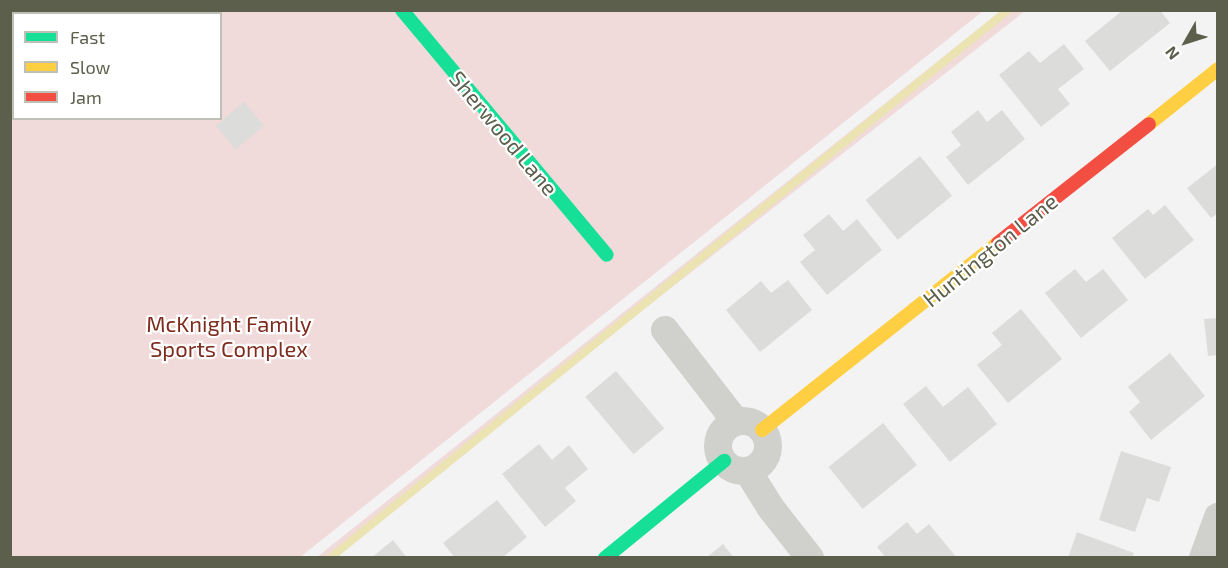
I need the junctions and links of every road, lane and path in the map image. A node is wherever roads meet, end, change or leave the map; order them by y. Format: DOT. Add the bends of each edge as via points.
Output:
graph roads {
  1 [pos="402,10"];
  2 [pos="1218,69"];
  3 [pos="607,255"];
  4 [pos="665,330"];
  5 [pos="749,426"];
  6 [pos="736,467"];
  7 [pos="1218,517"];
  8 [pos="605,558"];
  9 [pos="810,558"];
  10 [pos="1203,558"];
  1 -- 3 [label="street, Sherwood Lane"];
  2 -- 5 [label="street, Huntington Lane"];
  4 -- 5 [label="street"];
  5 -- 6 [label="street, Huntington Lane" via="721,434 718,443"];
  5 -- 6 [label="street" via="768,448 765,458"];
  6 -- 8 [label="street"];
  6 -- 9 [label="street"];
  7 -- 10 [label="street"];
}
